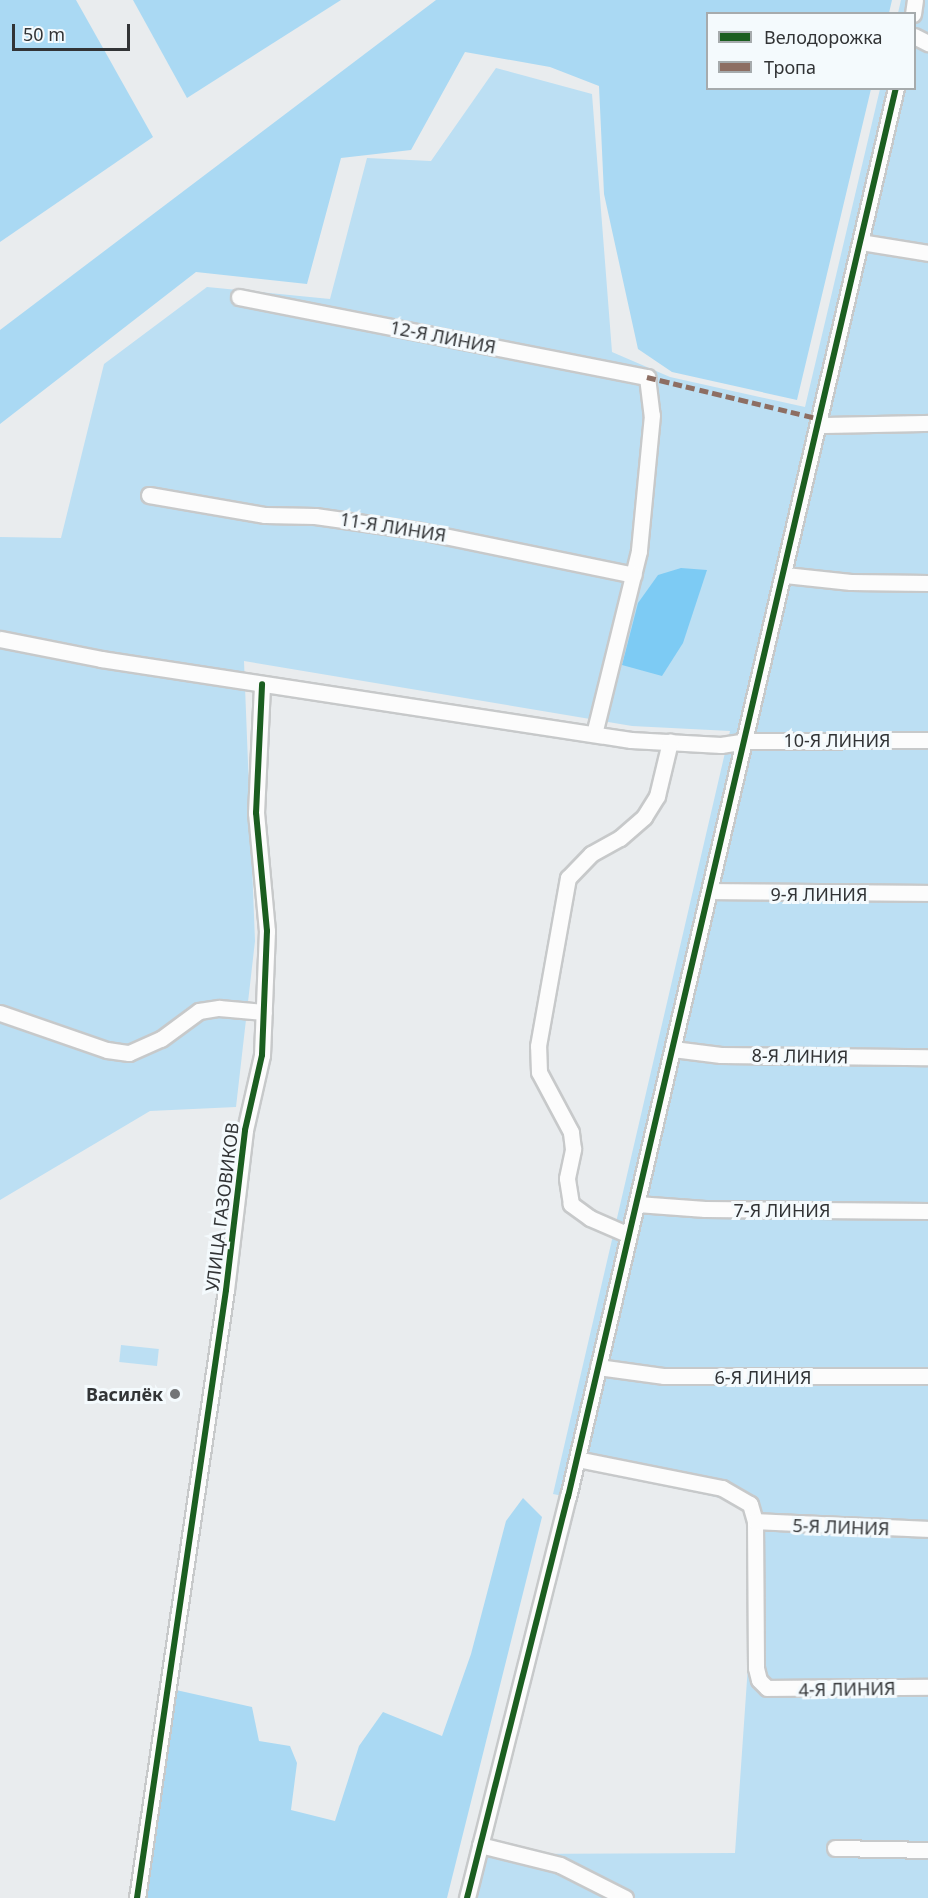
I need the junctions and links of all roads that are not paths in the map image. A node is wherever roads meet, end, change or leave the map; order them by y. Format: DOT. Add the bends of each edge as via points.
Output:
graph roads {
  1 [pos="896,90"];
  2 [pos="861,242"];
  3 [pos="928,253"];
  4 [pos="240,297"];
  5 [pos="928,423"];
  6 [pos="820,425"];
  7 [pos="149,495"];
  8 [pos="634,575"];
  9 [pos="785,575"];
  10 [pos="928,583"];
  11 [pos="0,639"];
  12 [pos="262,684"];
  13 [pos="594,734"];
  14 [pos="928,740"];
  15 [pos="746,741"];
  16 [pos="669,742"];
  17 [pos="710,891"];
  18 [pos="928,893"];
  19 [pos="264,1012"];
  20 [pos="0,1013"];
  21 [pos="673,1049"];
  22 [pos="928,1057"];
  23 [pos="637,1204"];
  24 [pos="928,1211"];
  25 [pos="629,1235"];
  26 [pos="598,1367"];
  27 [pos="928,1376"];
  28 [pos="577,1459"];
  29 [pos="755,1521"];
  30 [pos="928,1529"];
  31 [pos="928,1687"];
  32 [pos="480,1845"];
  33 [pos="835,1848"];
  34 [pos="928,1850"];
  35 [pos="137,1898"];
  36 [pos="467,1898"];
  37 [pos="625,1898"];
  1 -- 2 [label="street"];
  2 -- 3 [label="street"];
  2 -- 6 [label="street"];
  4 -- 8 [label="street, 12-Я ЛИНИЯ" via="647,377 652,415 647,488"];
  5 -- 6 [label="street"];
  6 -- 9 [label="street"];
  7 -- 8 [label="street, 11-Я ЛИНИЯ" via="265,515 315,516 420,531"];
  8 -- 13 [label="street"];
  9 -- 10 [label="street" via="851,582"];
  9 -- 15 [label="street"];
  11 -- 12 [label="street, 10-Я ЛИНИЯ"];
  12 -- 13 [label="street, 10-Я ЛИНИЯ"];
  12 -- 19 [label="street, УЛИЦА ГАЗОВИКОВ" via="256,813 267,931"];
  13 -- 16 [label="street, 10-Я ЛИНИЯ"];
  14 -- 15 [label="street, 10-Я ЛИНИЯ"];
  15 -- 16 [label="street, 10-Я ЛИНИЯ" via="721,745"];
  15 -- 17 [label="street"];
  16 -- 25 [label="street" via="657,796 644,817 620,838 591,854 568,879 538,1046 539,1072 571,1132 573,1149 567,1178 571,1204 590,1218"];
  17 -- 18 [label="street, 9-Я ЛИНИЯ"];
  17 -- 21 [label="street"];
  19 -- 20 [label="street" via="219,1008 199,1011 161,1039 129,1053 107,1050"];
  19 -- 35 [label="street, УЛИЦА ГАЗОВИКОВ" via="262,1054 245,1130 226,1290"];
  21 -- 22 [label="street, 8-Я ЛИНИЯ" via="721,1055"];
  21 -- 23 [label="street"];
  23 -- 24 [label="street, 7-Я ЛИНИЯ" via="705,1209"];
  23 -- 25 [label="street"];
  25 -- 26 [label="street"];
  26 -- 27 [label="street, 6-Я ЛИНИЯ" via="664,1376"];
  26 -- 28 [label="street"];
  28 -- 29 [label="street" via="722,1488 750,1504"];
  28 -- 32 [label="street"];
  29 -- 30 [label="street, 5-Я ЛИНИЯ"];
  29 -- 31 [label="street, 4-Я ЛИНИЯ" via="756,1668 759,1680 767,1688"];
  32 -- 36 [label="street"];
  32 -- 37 [label="street" via="560,1865"];
  33 -- 34 [label="street"];
}
